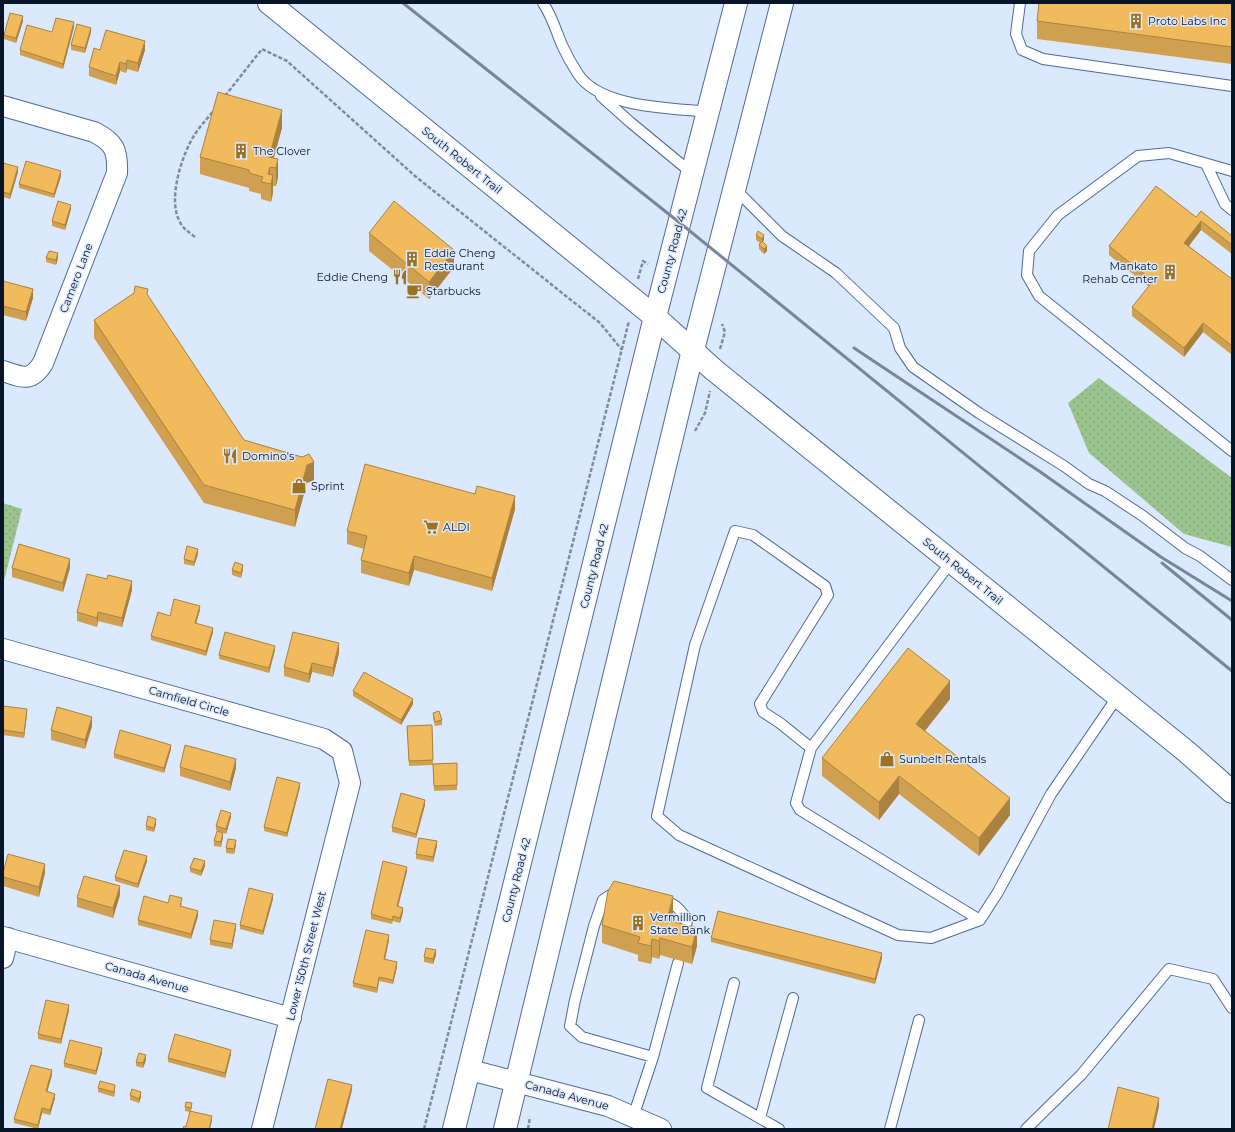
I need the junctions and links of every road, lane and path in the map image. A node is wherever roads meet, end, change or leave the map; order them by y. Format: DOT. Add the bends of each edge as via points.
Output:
graph roads {
  1 [pos="269,3"];
  2 [pos="543,3"];
  3 [pos="736,3"];
  4 [pos="782,3"];
  5 [pos="1020,3"];
  6 [pos="1232,86"];
  7 [pos="597,92"];
  8 [pos="224,98"];
  9 [pos="3,106"];
  10 [pos="214,110"];
  11 [pos="709,112"];
  12 [pos="1206,164"];
  13 [pos="1232,171"];
  14 [pos="693,174"];
  15 [pos="735,189"];
  16 [pos="1232,210"];
  17 [pos="195,237"];
  18 [pos="642,261"];
  19 [pos="634,300"];
  20 [pos="655,317"];
  21 [pos="622,350"];
  22 [pos="693,350"];
  23 [pos="3,371"];
  24 [pos="1232,451"];
  25 [pos="951,562"];
  26 [pos="1232,580"];
  27 [pos="3,649"];
  28 [pos="1118,696"];
  29 [pos="811,748"];
  30 [pos="350,783"];
  31 [pos="1232,792"];
  32 [pos="630,894"];
  33 [pos="652,899"];
  34 [pos="980,920"];
  35 [pos="6,938"];
  36 [pos="684,940"];
  37 [pos="3,958"];
  38 [pos="678,963"];
  39 [pos="734,984"];
  40 [pos="793,998"];
  41 [pos="1232,1008"];
  42 [pos="291,1018"];
  43 [pos="919,1020"];
  44 [pos="653,1057"];
  45 [pos="470,1070"];
  46 [pos="517,1082"];
  47 [pos="633,1117"];
  48 [pos="760,1118"];
  49 [pos="262,1129"];
  50 [pos="424,1129"];
  51 [pos="454,1129"];
  52 [pos="505,1129"];
  53 [pos="661,1129"];
  54 [pos="779,1129"];
  55 [pos="890,1129"];
  56 [pos="1026,1129"];
  1 -- 19 [label="main road, South Robert Trail"];
  2 -- 7 [label="lane" via="578,74"];
  3 -- 11 [label="main road, County Road 42"];
  4 -- 15 [label="main road"];
  5 -- 6 [label="lane" via="1016,34 1022,50 1043,59"];
  7 -- 11 [label="lane" via="637,104"];
  7 -- 14 [label="lane"];
  8 -- 21 [label="path" via="262,49 287,61 414,176 600,323"];
  9 -- 23 [label="street, Camero Lane" via="94,132 106,138 114,148 117,160 117,173 42,363 34,374 26,377"];
  10 -- 17 [label="path" via="195,134 184,156 175,194 179,221 184,229"];
  11 -- 14 [label="main road, County Road 42"];
  12 -- 13 [label="lane"];
  12 -- 16 [label="lane" via="1225,204"];
  12 -- 24 [label="lane" via="1169,153 1138,156 1058,215 1029,251 1027,275 1039,296"];
  14 -- 20 [label="main road, County Road 42"];
  15 -- 22 [label="main road"];
  15 -- 26 [label="lane" via="782,236 836,274 894,328 900,348 913,367 979,413 1143,516"];
  18 -- 19 [label="path"];
  19 -- 20 [label="main road, South Robert Trail"];
  19 -- 21 [label="path"];
  20 -- 22 [label="main road, South Robert Trail"];
  20 -- 45 [label="main road, County Road 42"];
  21 -- 50 [label="path"];
  22 -- 25 [label="main road, South Robert Trail" via="714,370"];
  22 -- 46 [label="main road"];
  25 -- 28 [label="main road, South Robert Trail"];
  25 -- 29 [label="lane"];
  27 -- 30 [label="street, Camfield Circle" via="324,739 342,751"];
  28 -- 31 [label="main road, South Robert Trail"];
  28 -- 34 [label="lane" via="1051,794"];
  29 -- 34 [label="lane" via="796,803 800,810"];
  29 -- 34 [label="lane" via="763,712 760,704 828,595 825,586 752,535 735,531 695,645 657,816 679,835 898,935 931,938"];
  30 -- 42 [label="street, Lower 150th Street West"];
  32 -- 44 [label="lane" via="615,892 603,900 594,926 570,1026 582,1037"];
  33 -- 36 [label="lane" via="668,902 680,908 687,920"];
  35 -- 37 [label="street"];
  35 -- 42 [label="street, Canada Avenue"];
  38 -- 44 [label="lane"];
  39 -- 48 [label="lane" via="707,1088"];
  40 -- 48 [label="lane"];
  41 -- 56 [label="lane" via="1212,979 1169,968 1081,1075"];
  42 -- 49 [label="street, Lower 150th Street West"];
  43 -- 55 [label="lane"];
  44 -- 47 [label="lane"];
  45 -- 46 [label="street, Canada Avenue"];
  45 -- 51 [label="main road, County Road 42"];
  46 -- 47 [label="street, Canada Avenue" via="608,1106"];
  46 -- 52 [label="main road"];
  47 -- 53 [label="street, Canada Avenue"];
  48 -- 54 [label="lane"];
}
